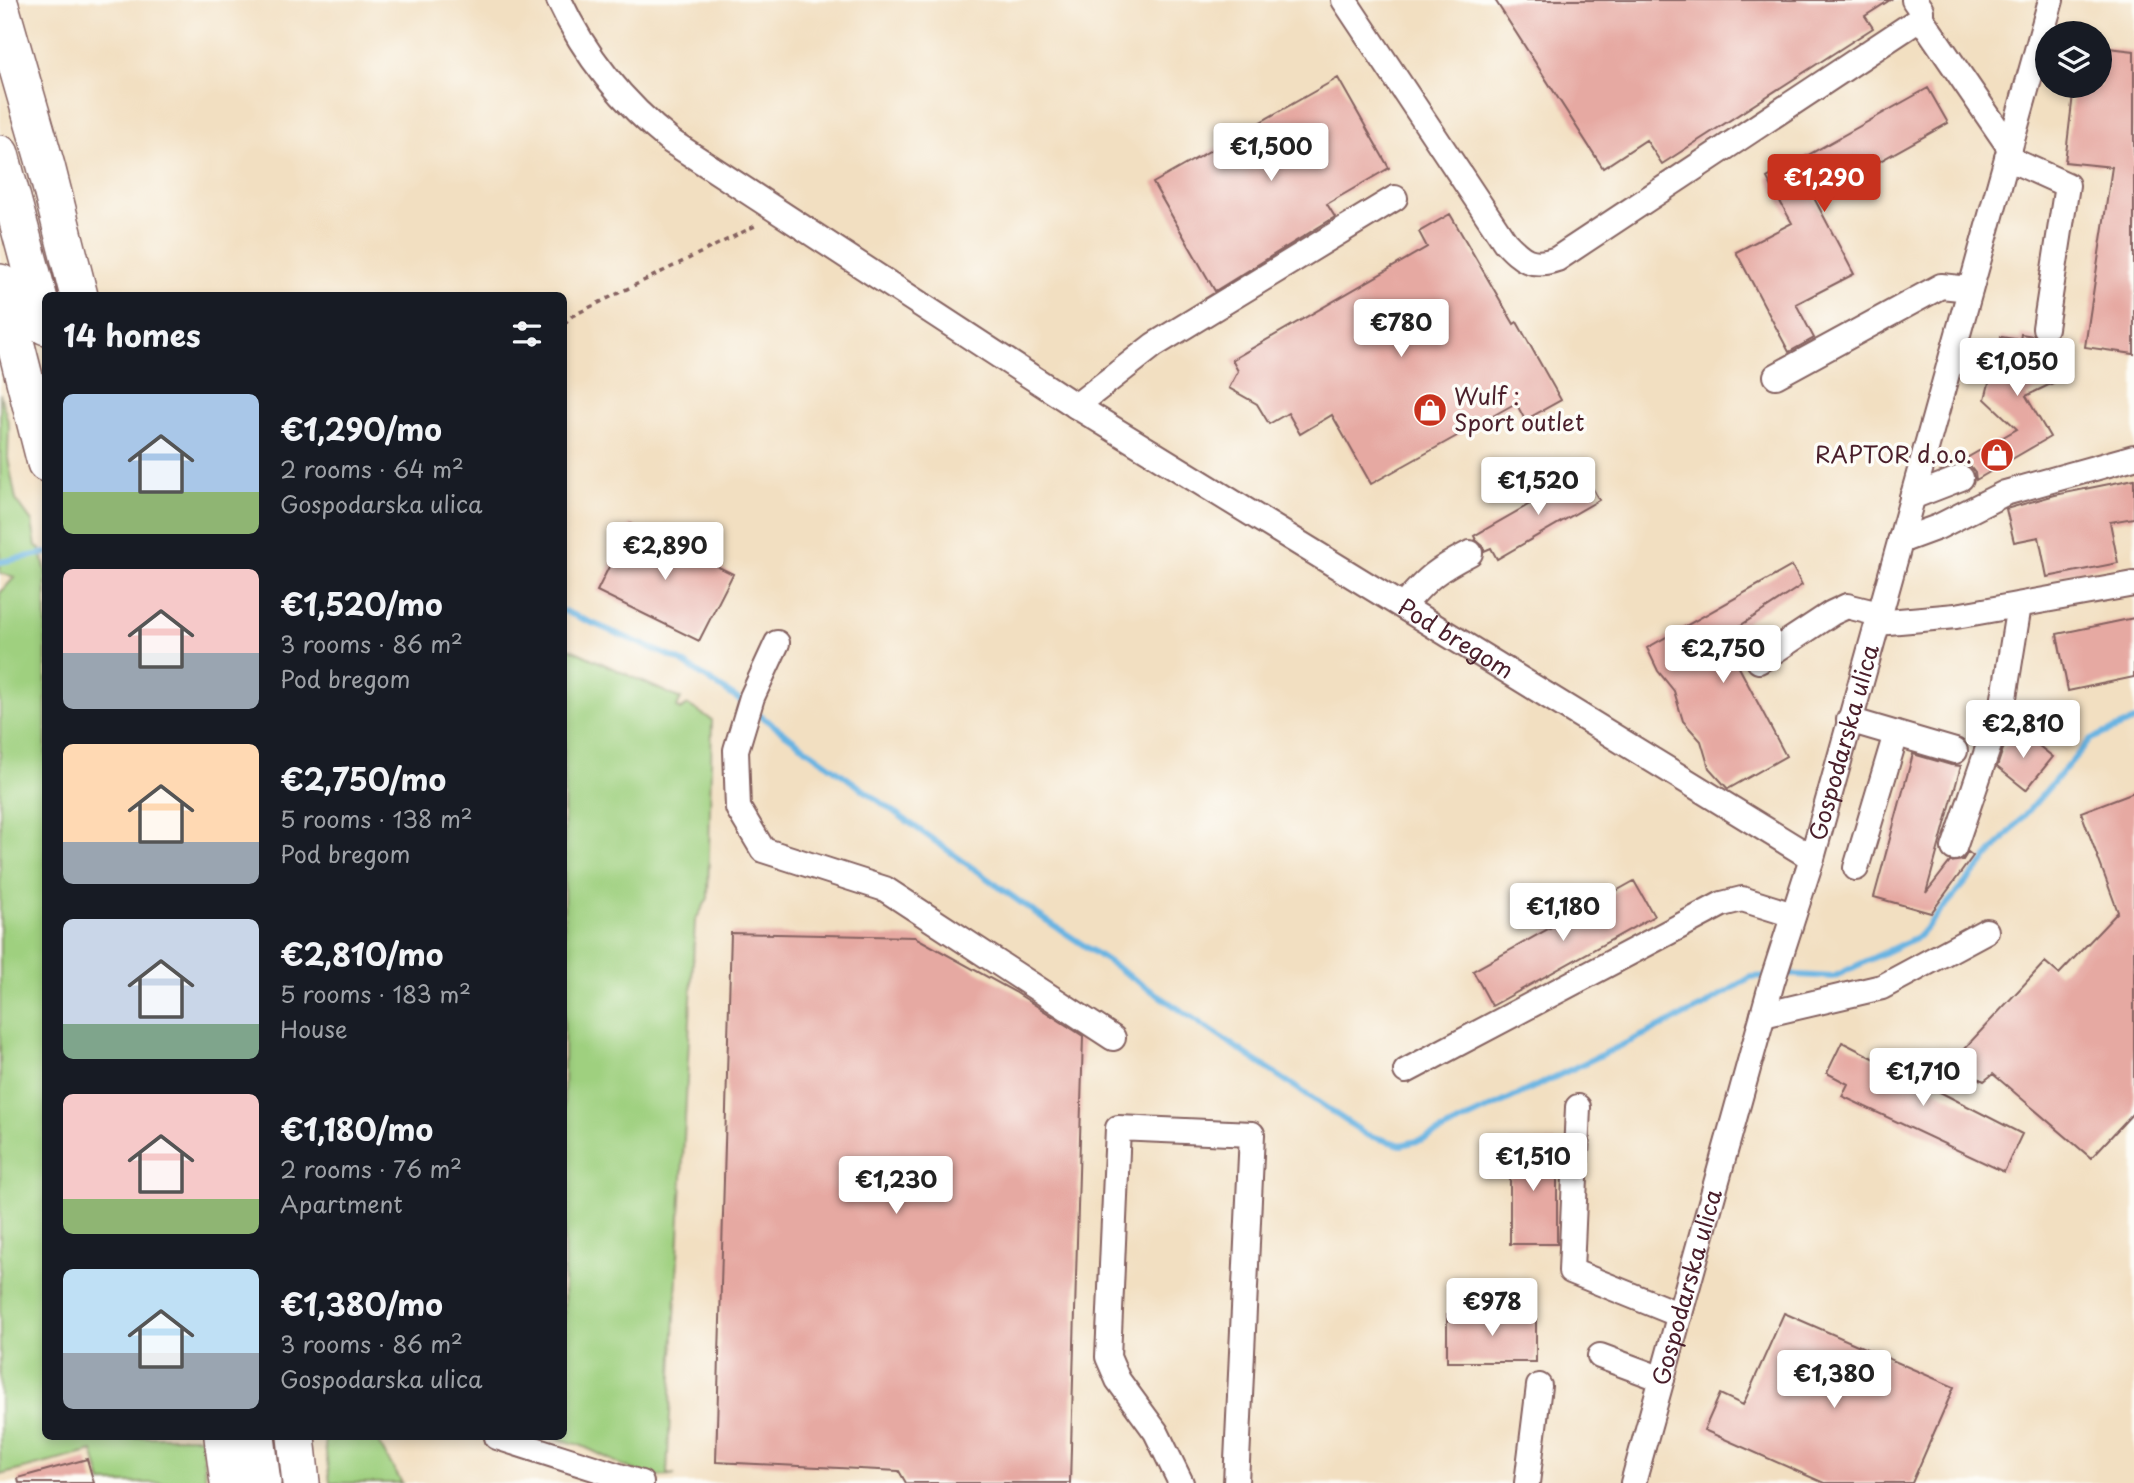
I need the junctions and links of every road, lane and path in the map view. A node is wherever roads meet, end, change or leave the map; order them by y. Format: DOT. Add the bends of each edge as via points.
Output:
graph roads {
  1 [pos="559,0"];
  2 [pos="1343,0"];
  3 [pos="1902,0"];
  4 [pos="2051,0"];
  5 [pos="0,6"];
  6 [pos="1918,9"];
  7 [pos="0,153"];
  8 [pos="2008,153"];
  9 [pos="1395,198"];
  10 [pos="765,222"];
  11 [pos="0,283"];
  12 [pos="1970,289"];
  13 [pos="78,292"];
  14 [pos="42,311"];
  15 [pos="567,321"];
  16 [pos="2045,328"];
  17 [pos="1776,376"];
  18 [pos="1076,406"];
  19 [pos="42,447"];
  20 [pos="2134,457"];
  21 [pos="1961,478"];
  22 [pos="1912,497"];
  23 [pos="1900,541"];
  24 [pos="1470,553"];
  25 [pos="2134,584"];
  26 [pos="2019,605"];
  27 [pos="1404,606"];
  28 [pos="1878,618"];
  29 [pos="776,643"];
  30 [pos="1759,661"];
  31 [pos="1849,720"];
  32 [pos="1896,734"];
  33 [pos="1955,751"];
  34 [pos="1954,848"];
  35 [pos="1812,858"];
  36 [pos="1856,868"];
  37 [pos="1793,915"];
  38 [pos="1986,931"];
  39 [pos="1763,1015"];
  40 [pos="1113,1038"];
  41 [pos="1406,1071"];
  42 [pos="1578,1107"];
  43 [pos="1679,1315"];
  44 [pos="1600,1356"];
  45 [pos="1662,1379"];
  46 [pos="1539,1386"];
  47 [pos="223,1440"];
  48 [pos="256,1440"];
  49 [pos="296,1440"];
  50 [pos="505,1440"];
  51 [pos="229,1483"];
  52 [pos="262,1483"];
  53 [pos="301,1483"];
  54 [pos="641,1483"];
  55 [pos="1181,1483"];
  56 [pos="1236,1483"];
  57 [pos="1527,1483"];
  58 [pos="1633,1483"];
  1 -- 18 [label="street, Pod bregom" via="593,60 647,122"];
  2 -- 6 [label="street" via="1505,242 1519,257 1537,263 1557,259"];
  3 -- 6 [label="street" via="1912,16"];
  4 -- 8 [label="street, Gospodarska ulica"];
  5 -- 13 [label="highway"];
  6 -- 8 [label="street"];
  7 -- 14 [label="highway"];
  8 -- 12 [label="street, Gospodarska ulica"];
  8 -- 16 [label="street" via="2067,185"];
  9 -- 18 [label="street" via="1154,345"];
  10 -- 15 [label="path"];
  11 -- 19 [label="highway"];
  12 -- 17 [label="street" via="1941,286"];
  12 -- 22 [label="street, Gospodarska ulica"];
  18 -- 27 [label="street, Pod bregom"];
  20 -- 23 [label="street" via="2005,493"];
  21 -- 22 [label="street"];
  22 -- 23 [label="street, Gospodarska ulica"];
  23 -- 28 [label="street, Gospodarska ulica"];
  24 -- 27 [label="street" via="1426,579"];
  25 -- 26 [label="street"];
  26 -- 28 [label="street" via="1956,616"];
  26 -- 34 [label="street" via="2003,704"];
  27 -- 35 [label="street, Pod bregom"];
  28 -- 30 [label="street" via="1847,606"];
  28 -- 31 [label="street, Gospodarska ulica"];
  29 -- 40 [label="street" via="752,697 736,750 738,808 762,850 885,889"];
  31 -- 32 [label="street"];
  31 -- 35 [label="street, Gospodarska ulica"];
  32 -- 33 [label="street"];
  32 -- 36 [label="street"];
  35 -- 37 [label="street, Gospodarska ulica"];
  37 -- 39 [label="street, Gospodarska ulica"];
  37 -- 41 [label="street" via="1742,900 1722,904"];
  38 -- 39 [label="street" via="1882,987"];
  39 -- 43 [label="street, Gospodarska ulica"];
  42 -- 43 [label="street" via="1571,1271"];
  43 -- 45 [label="street, Gospodarska ulica"];
  44 -- 45 [label="street"];
  45 -- 58 [label="street, Gospodarska ulica"];
  46 -- 57 [label="street"];
  47 -- 51 [label="highway"];
  48 -- 52 [label="highway"];
  49 -- 53 [label="highway"];
  50 -- 54 [label="street"];
  55 -- 56 [label="street" via="1156,1432 1118,1380 1108,1357 1118,1128 1252,1134"];
}
